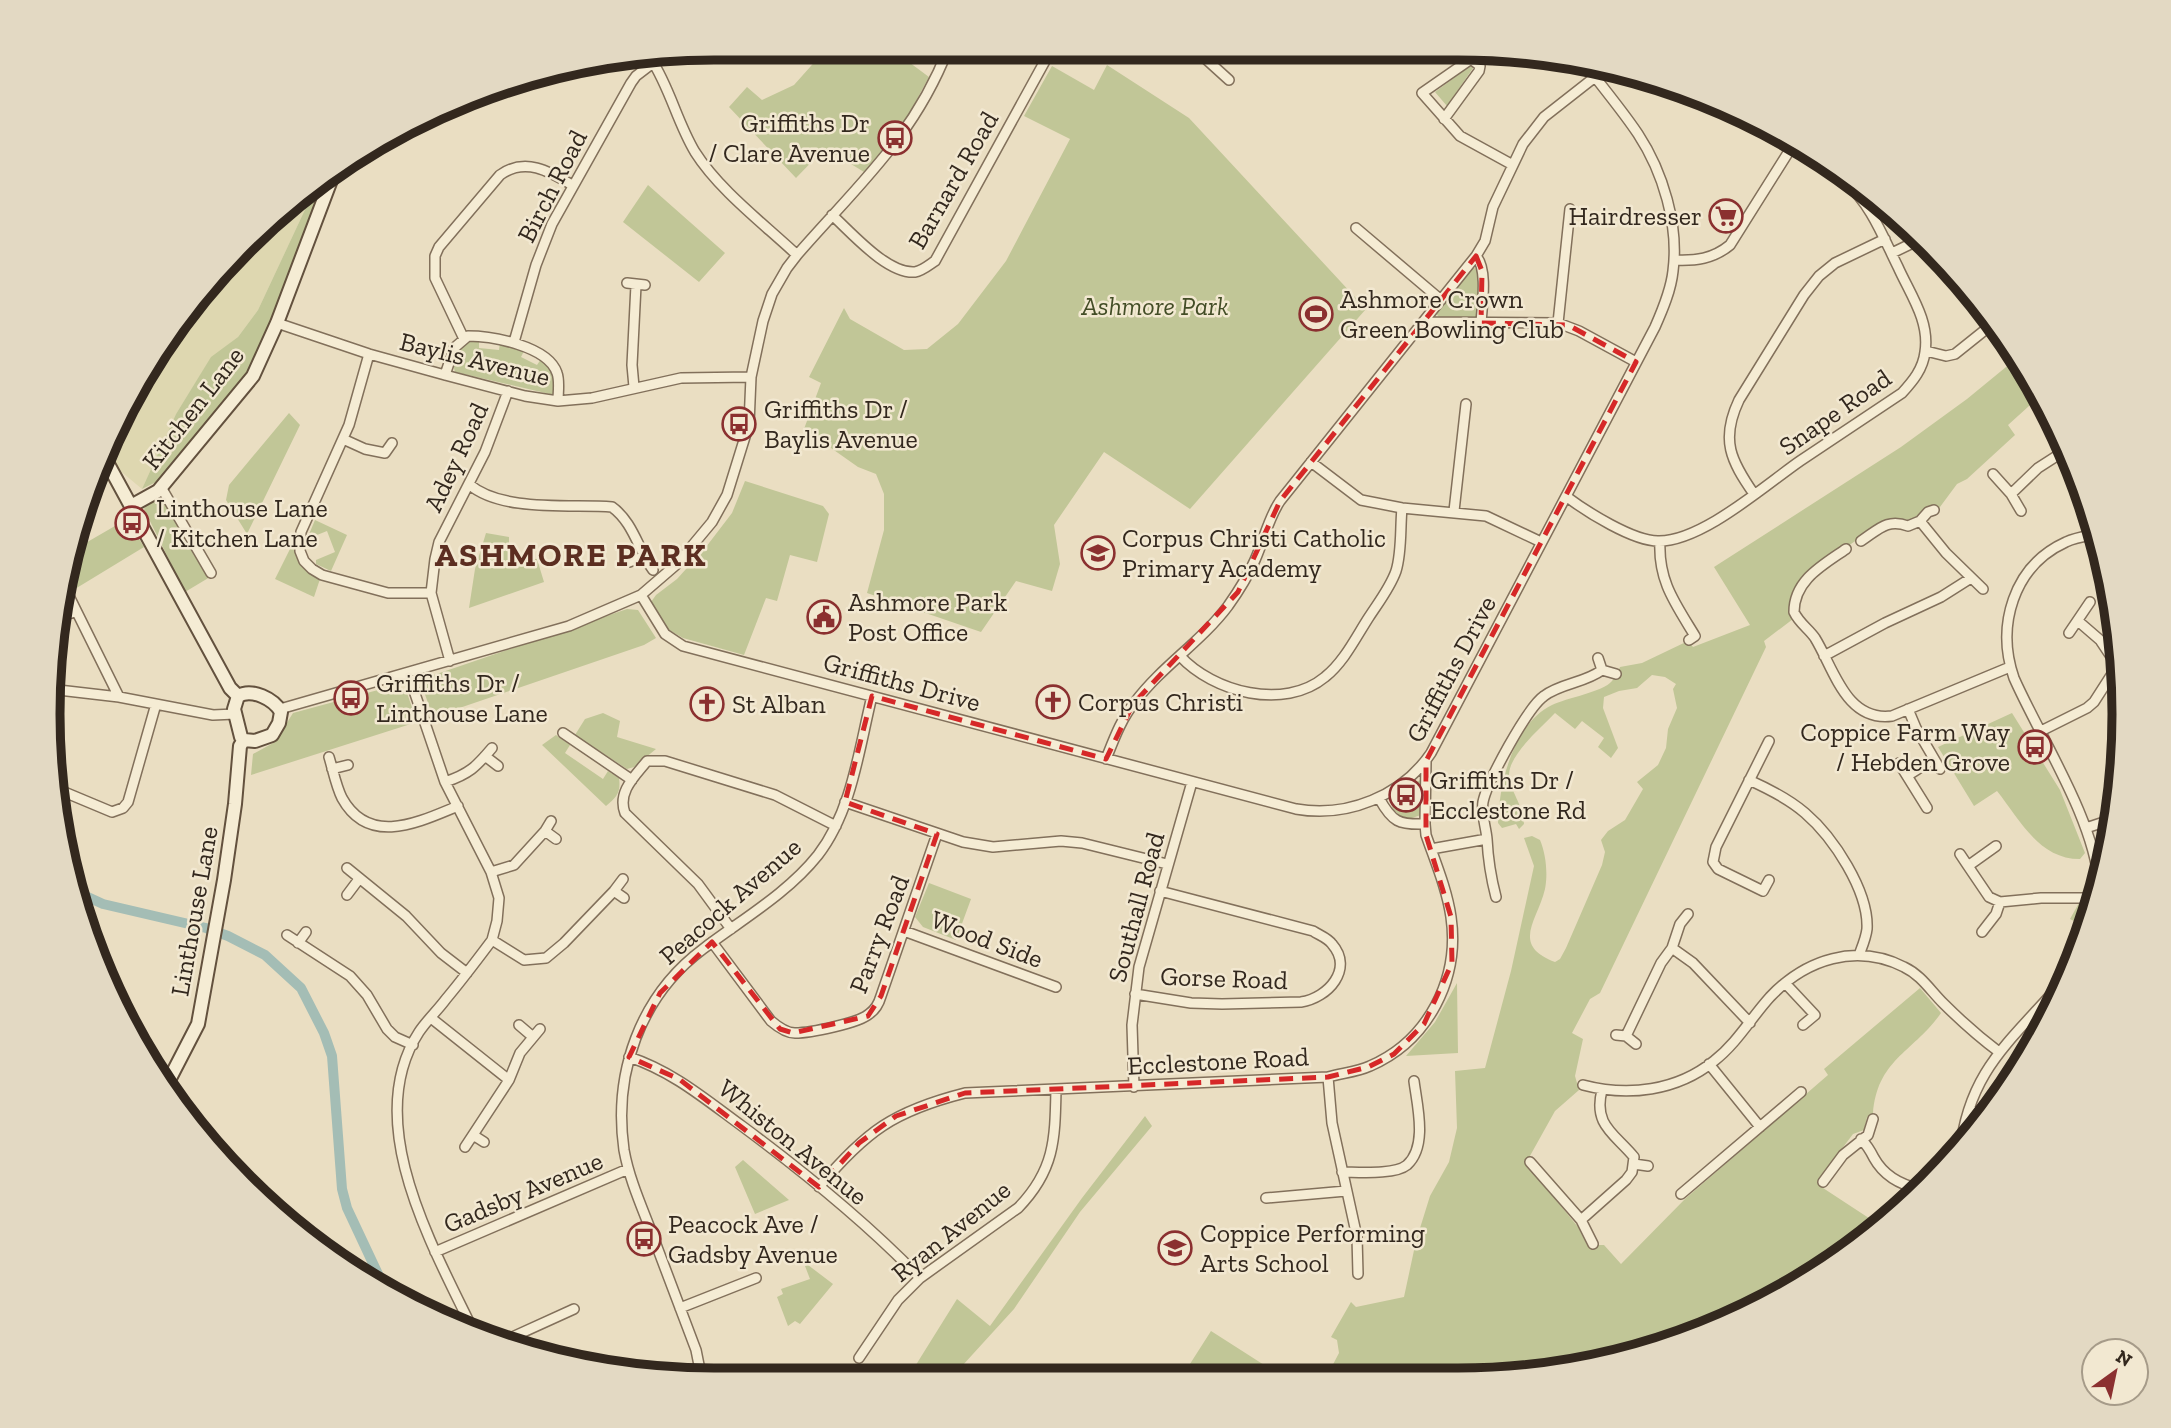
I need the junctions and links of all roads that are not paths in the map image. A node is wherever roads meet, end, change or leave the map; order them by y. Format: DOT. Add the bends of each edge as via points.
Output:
graph roads {
  1 [pos="943,60"];
  2 [pos="1046,60"];
  3 [pos="1207,60"];
  4 [pos="1469,60"];
  5 [pos="1473,60"];
  6 [pos="649,63"];
  7 [pos="653,63"];
  8 [pos="1593,74"];
  9 [pos="1595,77"];
  10 [pos="1229,80"];
  11 [pos="1444,119"];
  12 [pos="1789,150"];
  13 [pos="1511,164"];
  14 [pos="329,185"];
  15 [pos="572,185"];
  16 [pos="1865,203"];
  17 [pos="1570,209"];
  18 [pos="832,215"];
  19 [pos="1356,228"];
  20 [pos="1885,239"];
  21 [pos="1912,244"];
  22 [pos="1892,253"];
  23 [pos="797,255"];
  24 [pos="1476,256"];
  25 [pos="1674,260"];
  26 [pos="636,285"];
  27 [pos="1441,300"];
  28 [pos="1423,322"];
  29 [pos="277,323"];
  30 [pos="1481,323"];
  31 [pos="1558,323"];
  32 [pos="1986,329"];
  33 [pos="464,339"];
  34 [pos="514,342"];
  35 [pos="1926,351"];
  36 [pos="369,354"];
  37 [pos="1636,362"];
  38 [pos="445,375"];
  39 [pos="751,377"];
  40 [pos="634,387"];
  41 [pos="508,391"];
  42 [pos="558,401"];
  43 [pos="1466,404"];
  44 [pos="343,439"];
  45 [pos="392,443"];
  46 [pos="2058,455"];
  47 [pos="1311,462"];
  48 [pos="109,465"];
  49 [pos="1993,474"];
  50 [pos="470,485"];
  51 [pos="162,487"];
  52 [pos="2011,494"];
  53 [pos="1754,495"];
  54 [pos="1567,497"];
  55 [pos="131,506"];
  56 [pos="1402,508"];
  57 [pos="1934,510"];
  58 [pos="1454,511"];
  59 [pos="2021,512"];
  60 [pos="1920,521"];
  61 [pos="2087,537"];
  62 [pos="1660,541"];
  63 [pos="1861,541"];
  64 [pos="1541,542"];
  65 [pos="1846,549"];
  66 [pos="643,556"];
  67 [pos="629,562"];
  68 [pos="653,570"];
  69 [pos="211,573"];
  70 [pos="1971,578"];
  71 [pos="1983,589"];
  72 [pos="431,593"];
  73 [pos="641,595"];
  74 [pos="70,599"];
  75 [pos="2090,602"];
  76 [pos="76,611"];
  77 [pos="67,614"];
  78 [pos="2078,621"];
  79 [pos="2069,634"];
  80 [pos="1689,639"];
  81 [pos="2108,649"];
  82 [pos="1180,656"];
  83 [pos="1824,656"];
  84 [pos="1598,658"];
  85 [pos="450,661"];
  86 [pos="2010,667"];
  87 [pos="1602,670"];
  88 [pos="408,673"];
  89 [pos="1616,674"];
  90 [pos="2110,675"];
  91 [pos="61,690"];
  92 [pos="238,696"];
  93 [pos="872,696"];
  94 [pos="118,697"];
  95 [pos="156,704"];
  96 [pos="279,709"];
  97 [pos="1908,709"];
  98 [pos="236,714"];
  99 [pos="2041,731"];
  100 [pos="563,733"];
  101 [pos="244,740"];
  102 [pos="1769,741"];
  103 [pos="492,748"];
  104 [pos="485,756"];
  105 [pos="329,757"];
  106 [pos="1106,759"];
  107 [pos="1934,759"];
  108 [pos="1426,761"];
  109 [pos="1899,763"];
  110 [pos="348,765"];
  111 [pos="498,766"];
  112 [pos="332,769"];
  113 [pos="1940,769"];
  114 [pos="1907,776"];
  115 [pos="632,780"];
  116 [pos="1749,780"];
  117 [pos="445,782"];
  118 [pos="1192,782"];
  119 [pos="64,792"];
  120 [pos="1379,798"];
  121 [pos="845,802"];
  122 [pos="458,806"];
  123 [pos="1927,808"];
  124 [pos="551,821"];
  125 [pos="2102,823"];
  126 [pos="1425,824"];
  127 [pos="836,825"];
  128 [pos="2086,828"];
  129 [pos="545,831"];
  130 [pos="937,834"];
  131 [pos="556,839"];
  132 [pos="1487,839"];
  133 [pos="1996,846"];
  134 [pos="1431,849"];
  135 [pos="1960,854"];
  136 [pos="2095,860"];
  137 [pos="1167,864"];
  138 [pos="1968,866"];
  139 [pos="347,868"];
  140 [pos="491,872"];
  141 [pos="359,879"];
  142 [pos="623,879"];
  143 [pos="1769,880"];
  144 [pos="614,891"];
  145 [pos="1160,891"];
  146 [pos="347,895"];
  147 [pos="1496,897"];
  148 [pos="625,898"];
  149 [pos="2085,898"];
  150 [pos="2000,902"];
  151 [pos="1688,914"];
  152 [pos="731,929"];
  153 [pos="904,931"];
  154 [pos="306,932"];
  155 [pos="1982,932"];
  156 [pos="287,935"];
  157 [pos="492,940"];
  158 [pos="712,942"];
  159 [pos="298,943"];
  160 [pos="1672,948"];
  161 [pos="1859,955"];
  162 [pos="467,973"];
  163 [pos="1785,983"];
  164 [pos="1056,987"];
  165 [pos="1135,994"];
  166 [pos="2045,1000"];
  167 [pos="430,1018"];
  168 [pos="1750,1023"];
  169 [pos="519,1025"];
  170 [pos="1803,1025"];
  171 [pos="540,1029"];
  172 [pos="533,1037"];
  173 [pos="1636,1044"];
  174 [pos="413,1045"];
  175 [pos="1999,1052"];
  176 [pos="629,1057"];
  177 [pos="1709,1064"];
  178 [pos="1328,1077"];
  179 [pos="170,1078"];
  180 [pos="509,1080"];
  181 [pos="1414,1081"];
  182 [pos="1583,1085"];
  183 [pos="1134,1087"];
  184 [pos="1056,1089"];
  185 [pos="1602,1090"];
  186 [pos="1801,1092"];
  187 [pos="1969,1110"];
  188 [pos="1976,1112"];
  189 [pos="1873,1119"];
  190 [pos="1966,1125"];
  191 [pos="1760,1127"];
  192 [pos="473,1135"];
  193 [pos="1861,1139"];
  194 [pos="484,1142"];
  195 [pos="465,1147"];
  196 [pos="1530,1162"];
  197 [pos="1634,1164"];
  198 [pos="1648,1166"];
  199 [pos="628,1170"];
  200 [pos="1342,1172"];
  201 [pos="1824,1182"];
  202 [pos="1911,1185"];
  203 [pos="820,1187"];
  204 [pos="1346,1191"];
  205 [pos="1681,1195"];
  206 [pos="1266,1198"];
  207 [pos="1581,1220"];
  208 [pos="1593,1244"];
  209 [pos="435,1252"];
  210 [pos="1358,1274"];
  211 [pos="756,1278"];
  212 [pos="920,1278"];
  213 [pos="680,1308"];
  214 [pos="574,1309"];
  215 [pos="468,1321"];
  216 [pos="513,1337"];
  217 [pos="859,1358"];
  218 [pos="700,1368"];
  1 -- 18 [label="street" via="906,130"];
  2 -- 18 [label="street, Barnard Road" via="935,261 915,272 898,269 880,259"];
  3 -- 10 [label="street"];
  4 -- 11 [label="street" via="1422,93"];
  5 -- 11 [label="street" via="1479,71"];
  6 -- 15 [label="street, Birch Road" via="636,76"];
  7 -- 23 [label="street" via="704,166"];
  8 -- 9 [label="street, Griffiths Drive"];
  9 -- 13 [label="street" via="1537,124"];
  9 -- 25 [label="street, Griffiths Drive" via="1654,164 1669,212"];
  11 -- 13 [label="street" via="1460,136"];
  12 -- 25 [label="street" via="1730,246 1719,255"];
  13 -- 24 [label="street"];
  14 -- 29 [label="street, Kitchen Lane"];
  15 -- 33 [label="street" via="543,168 507,170 439,247 433,266 435,278"];
  15 -- 34 [label="street, Birch Road" via="536,265"];
  16 -- 20 [label="street"];
  17 -- 31 [label="street"];
  18 -- 23 [label="street"];
  19 -- 27 [label="street"];
  20 -- 22 [label="street"];
  20 -- 53 [label="street" via="1835,263 1819,276 1739,400 1730,419 1729,447"];
  21 -- 22 [label="street"];
  22 -- 35 [label="street" via="1923,322"];
  23 -- 39 [label="street" via="772,294"];
  24 -- 27 [label="street"];
  24 -- 30 [label="street" via="1482,271"];
  25 -- 37 [label="street, Griffiths Drive" via="1664,307"];
  26 -- 40 [label="street"];
  27 -- 28 [label="street"];
  28 -- 30 [label="street"];
  28 -- 47 [label="street"];
  29 -- 36 [label="street, Baylis Avenue"];
  29 -- 51 [label="street, Kitchen Lane" via="253,376"];
  30 -- 31 [label="street"];
  31 -- 37 [label="street"];
  32 -- 35 [label="street" via="1955,354"];
  33 -- 34 [label="street" via="479,336"];
  33 -- 38 [label="street" via="453,348"];
  34 -- 42 [label="street" via="552,364 558,378"];
  35 -- 53 [label="street, Snape Road" via="1914,380 1902,393"];
  36 -- 38 [label="street, Baylis Avenue"];
  36 -- 44 [label="street"];
  37 -- 54 [label="street, Griffiths Drive"];
  38 -- 41 [label="street, Baylis Avenue"];
  39 -- 40 [label="street, Baylis Avenue" via="681,378"];
  39 -- 73 [label="street" via="749,424 727,495 692,548"];
  40 -- 42 [label="street, Baylis Avenue"];
  41 -- 42 [label="street, Baylis Avenue"];
  41 -- 50 [label="street, Adey Road"];
  43 -- 58 [label="street"];
  44 -- 45 [label="street" via="384,453"];
  44 -- 72 [label="street" via="301,532 304,561 322,575 373,590"];
  46 -- 52 [label="street"];
  47 -- 56 [label="street" via="1360,500"];
  47 -- 82 [label="street" via="1273,511 1238,592"];
  48 -- 55 [label="street"];
  49 -- 52 [label="street"];
  50 -- 66 [label="street" via="493,498 612,508 622,514"];
  50 -- 72 [label="street, Adey Road" via="439,542"];
  51 -- 55 [label="street, Kitchen Lane"];
  51 -- 69 [label="street"];
  52 -- 59 [label="street"];
  53 -- 62 [label="street, Snape Road" via="1699,530"];
  54 -- 62 [label="street" via="1625,530"];
  54 -- 64 [label="street, Griffiths Drive"];
  55 -- 92 [label="street"];
  56 -- 58 [label="street"];
  56 -- 82 [label="street" via="1392,580 1340,662 1317,683 1283,695 1260,695 1200,674"];
  57 -- 60 [label="street"];
  58 -- 64 [label="street" via="1486,516"];
  60 -- 63 [label="street" via="1908,526 1896,521"];
  60 -- 70 [label="street"];
  61 -- 86 [label="street" via="2066,542 2029,571 2009,610"];
  62 -- 80 [label="street" via="1662,575 1695,636"];
  64 -- 108 [label="street, Griffiths Drive"];
  65 -- 83 [label="street" via="1807,577 1794,606 1796,617"];
  66 -- 67 [label="street"];
  66 -- 68 [label="street"];
  70 -- 71 [label="street"];
  70 -- 83 [label="street"];
  72 -- 85 [label="street, Adey Road"];
  73 -- 85 [label="street" via="569,626"];
  73 -- 93 [label="street, Griffiths Drive" via="664,634 683,646"];
  74 -- 76 [label="street"];
  75 -- 78 [label="street"];
  76 -- 77 [label="street"];
  76 -- 94 [label="street"];
  78 -- 79 [label="street"];
  78 -- 81 [label="street"];
  82 -- 106 [label="street" via="1133,704"];
  83 -- 97 [label="street" via="1857,708 1884,717"];
  84 -- 87 [label="street"];
  85 -- 88 [label="street"];
  86 -- 97 [label="street"];
  86 -- 99 [label="street"];
  87 -- 89 [label="street"];
  87 -- 132 [label="street" via="1546,694 1531,709 1484,798"];
  88 -- 96 [label="street"];
  88 -- 117 [label="street"];
  90 -- 99 [label="street" via="2087,708"];
  91 -- 94 [label="street"];
  92 -- 96 [label="street" via="246,693 269,699"];
  92 -- 98 [label="street"];
  93 -- 106 [label="street, Griffiths Drive"];
  93 -- 121 [label="street, Peacock Avenue"];
  94 -- 95 [label="street"];
  95 -- 98 [label="street" via="214,715"];
  95 -- 119 [label="street" via="123,808 112,812"];
  96 -- 101 [label="street" via="281,718 272,735"];
  97 -- 107 [label="street"];
  98 -- 101 [label="street"];
  99 -- 128 [label="street"];
  100 -- 115 [label="street"];
  101 -- 179 [label="street, Linthouse Lane" via="198,1024"];
  102 -- 116 [label="street"];
  103 -- 104 [label="street"];
  104 -- 111 [label="street"];
  104 -- 117 [label="street" via="464,776"];
  105 -- 112 [label="street"];
  106 -- 118 [label="street, Griffiths Drive"];
  107 -- 113 [label="street"];
  107 -- 114 [label="street"];
  108 -- 120 [label="street, Griffiths Drive"];
  108 -- 126 [label="street, Ecclestone Road"];
  109 -- 114 [label="street"];
  110 -- 112 [label="street"];
  112 -- 122 [label="street" via="342,798 360,818 374,825 398,828"];
  114 -- 123 [label="street"];
  115 -- 127 [label="street" via="647,761 666,761 775,795"];
  115 -- 152 [label="street" via="622,798 625,813 698,884"];
  116 -- 143 [label="street" via="1713,862 1718,869 1763,891"];
  116 -- 161 [label="street" via="1804,812 1835,846 1855,880 1862,903 1867,929"];
  117 -- 122 [label="street"];
  118 -- 120 [label="street, Griffiths Drive" via="1306,811 1342,809"];
  118 -- 137 [label="street, Southall Road"];
  120 -- 126 [label="street" via="1395,821"];
  121 -- 127 [label="street, Peacock Avenue"];
  121 -- 130 [label="street"];
  122 -- 140 [label="street"];
  124 -- 129 [label="street"];
  125 -- 128 [label="street"];
  126 -- 134 [label="street, Ecclestone Road"];
  127 -- 152 [label="street, Peacock Avenue" via="807,867"];
  128 -- 136 [label="street"];
  129 -- 131 [label="street"];
  129 -- 140 [label="street" via="514,865"];
  130 -- 137 [label="street" via="993,847 1082,843"];
  130 -- 153 [label="street, Parry Road"];
  132 -- 134 [label="street"];
  132 -- 147 [label="street"];
  133 -- 138 [label="street"];
  134 -- 178 [label="street, Ecclestone Road" via="1447,900 1453,940 1449,973 1437,1006 1394,1054 1368,1067"];
  135 -- 138 [label="street"];
  137 -- 145 [label="street, Southall Road"];
  138 -- 150 [label="street" via="1989,897"];
  139 -- 141 [label="street"];
  140 -- 157 [label="street" via="499,898"];
  141 -- 146 [label="street"];
  141 -- 162 [label="street"];
  142 -- 144 [label="street"];
  144 -- 148 [label="street"];
  144 -- 157 [label="street" via="546,958 524,960"];
  145 -- 165 [label="street, Southall Road"];
  145 -- 165 [label="street, Gorse Road" via="1313,931 1333,945 1339,956 1337,979 1323,995 1301,1002 1191,1003"];
  149 -- 150 [label="street"];
  150 -- 155 [label="street"];
  151 -- 160 [label="street"];
  152 -- 158 [label="street, Peacock Avenue"];
  153 -- 158 [label="street, Parry Road" via="878,1005 868,1016 793,1033 771,1021"];
  153 -- 164 [label="street, Wood Side"];
  154 -- 159 [label="street"];
  156 -- 159 [label="street"];
  157 -- 162 [label="street"];
  158 -- 176 [label="street, Peacock Avenue" via="660,993 643,1020"];
  159 -- 174 [label="street" via="356,982 387,1029"];
  160 -- 168 [label="street" via="1693,963"];
  160 -- 173 [label="street" via="1621,1035"];
  161 -- 163 [label="street" via="1824,960"];
  161 -- 175 [label="street" via="1907,968"];
  162 -- 167 [label="street"];
  163 -- 168 [label="street"];
  163 -- 170 [label="street" via="1815,1015"];
  165 -- 183 [label="street, Southall Road"];
  166 -- 175 [label="street"];
  167 -- 174 [label="street"];
  167 -- 180 [label="street"];
  168 -- 177 [label="street"];
  169 -- 172 [label="street"];
  171 -- 172 [label="street"];
  172 -- 180 [label="street" via="520,1053"];
  174 -- 209 [label="street" via="403,1069 397,1118 405,1167"];
  175 -- 187 [label="street"];
  176 -- 199 [label="street, Peacock Avenue" via="621,1111"];
  176 -- 203 [label="street, Whiston Avenue" via="679,1079"];
  177 -- 185 [label="street" via="1655,1089"];
  177 -- 191 [label="street"];
  178 -- 183 [label="street, Ecclestone Road"];
  178 -- 200 [label="street"];
  180 -- 192 [label="street"];
  181 -- 200 [label="street" via="1420,1142 1407,1164 1377,1172"];
  182 -- 185 [label="street"];
  183 -- 184 [label="street, Ecclestone Road"];
  184 -- 203 [label="street, Ecclestone Road" via="965,1093 914,1107 859,1143"];
  184 -- 212 [label="street, Ryan Avenue" via="1051,1158 1027,1199"];
  185 -- 197 [label="street" via="1602,1122 1634,1157"];
  186 -- 191 [label="street"];
  187 -- 188 [label="street"];
  187 -- 190 [label="street"];
  189 -- 193 [label="street" via="1868,1135"];
  191 -- 205 [label="street"];
  192 -- 194 [label="street"];
  192 -- 195 [label="street"];
  193 -- 201 [label="street"];
  193 -- 202 [label="street" via="1890,1177"];
  196 -- 207 [label="street"];
  197 -- 198 [label="street"];
  197 -- 207 [label="street" via="1626,1180"];
  199 -- 209 [label="street, Gadsby Avenue"];
  199 -- 213 [label="street, Peacock Avenue"];
  200 -- 204 [label="street"];
  203 -- 212 [label="street, Whiston Avenue"];
  204 -- 206 [label="street"];
  204 -- 210 [label="street" via="1357,1237"];
  207 -- 208 [label="street"];
  209 -- 215 [label="street"];
  211 -- 213 [label="street"];
  212 -- 217 [label="street, Ryan Avenue" via="898,1300"];
  213 -- 218 [label="street, Peacock Avenue"];
  214 -- 216 [label="street"];
}
